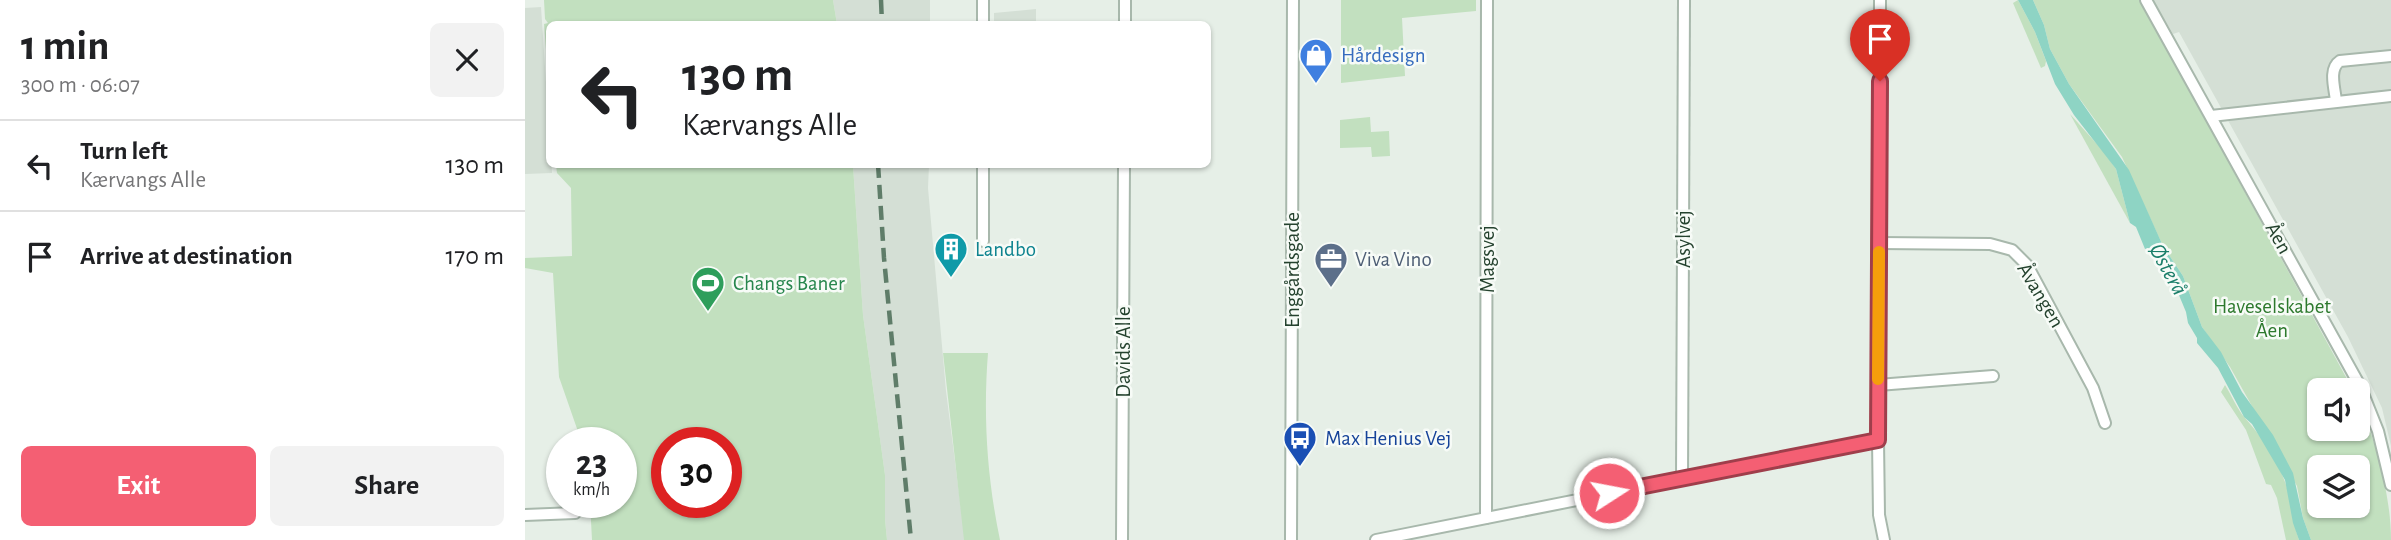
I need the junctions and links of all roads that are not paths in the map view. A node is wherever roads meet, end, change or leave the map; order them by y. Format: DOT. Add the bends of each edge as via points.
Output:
graph roads {
  1 [pos="983,0"];
  2 [pos="1125,0"];
  3 [pos="1293,0"];
  4 [pos="1487,0"];
  5 [pos="1684,0"];
  6 [pos="1880,0"];
  7 [pos="2146,0"];
  8 [pos="983,21"];
  9 [pos="1125,21"];
  10 [pos="2391,56"];
  11 [pos="2391,96"];
  12 [pos="2336,101"];
  13 [pos="2211,116"];
  14 [pos="983,168"];
  15 [pos="1124,168"];
  16 [pos="983,241"];
  17 [pos="1879,243"];
  18 [pos="1993,376"];
  19 [pos="1878,385"];
  20 [pos="2105,424"];
  21 [pos="1878,440"];
  22 [pos="1682,479"];
  23 [pos="2391,485"];
  24 [pos="546,514"];
  25 [pos="525,515"];
  26 [pos="1486,517"];
  27 [pos="1122,540"];
  28 [pos="1291,540"];
  29 [pos="1376,540"];
  30 [pos="1884,540"];
  1 -- 8 [label="street"];
  2 -- 9 [label="street"];
  3 -- 28 [label="street, Enggårdsgade"];
  4 -- 26 [label="street, Magsvej"];
  5 -- 22 [label="street, Asylvej"];
  6 -- 17 [label="street"];
  7 -- 13 [label="street, Åen"];
  10 -- 12 [label="street" via="2335,64"];
  11 -- 12 [label="street"];
  12 -- 13 [label="street"];
  13 -- 23 [label="street, Åen" via="2360,386 2378,431"];
  14 -- 16 [label="street"];
  15 -- 27 [label="street, Davids Alle"];
  17 -- 19 [label="street"];
  17 -- 20 [label="street, Åvangen" via="1990,244 2012,250 2027,265 2093,388"];
  18 -- 19 [label="street"];
  19 -- 21 [label="street"];
  21 -- 22 [label="street"];
  21 -- 30 [label="street"];
  22 -- 26 [label="street"];
  24 -- 25 [label="street"];
  26 -- 29 [label="street"];
}
